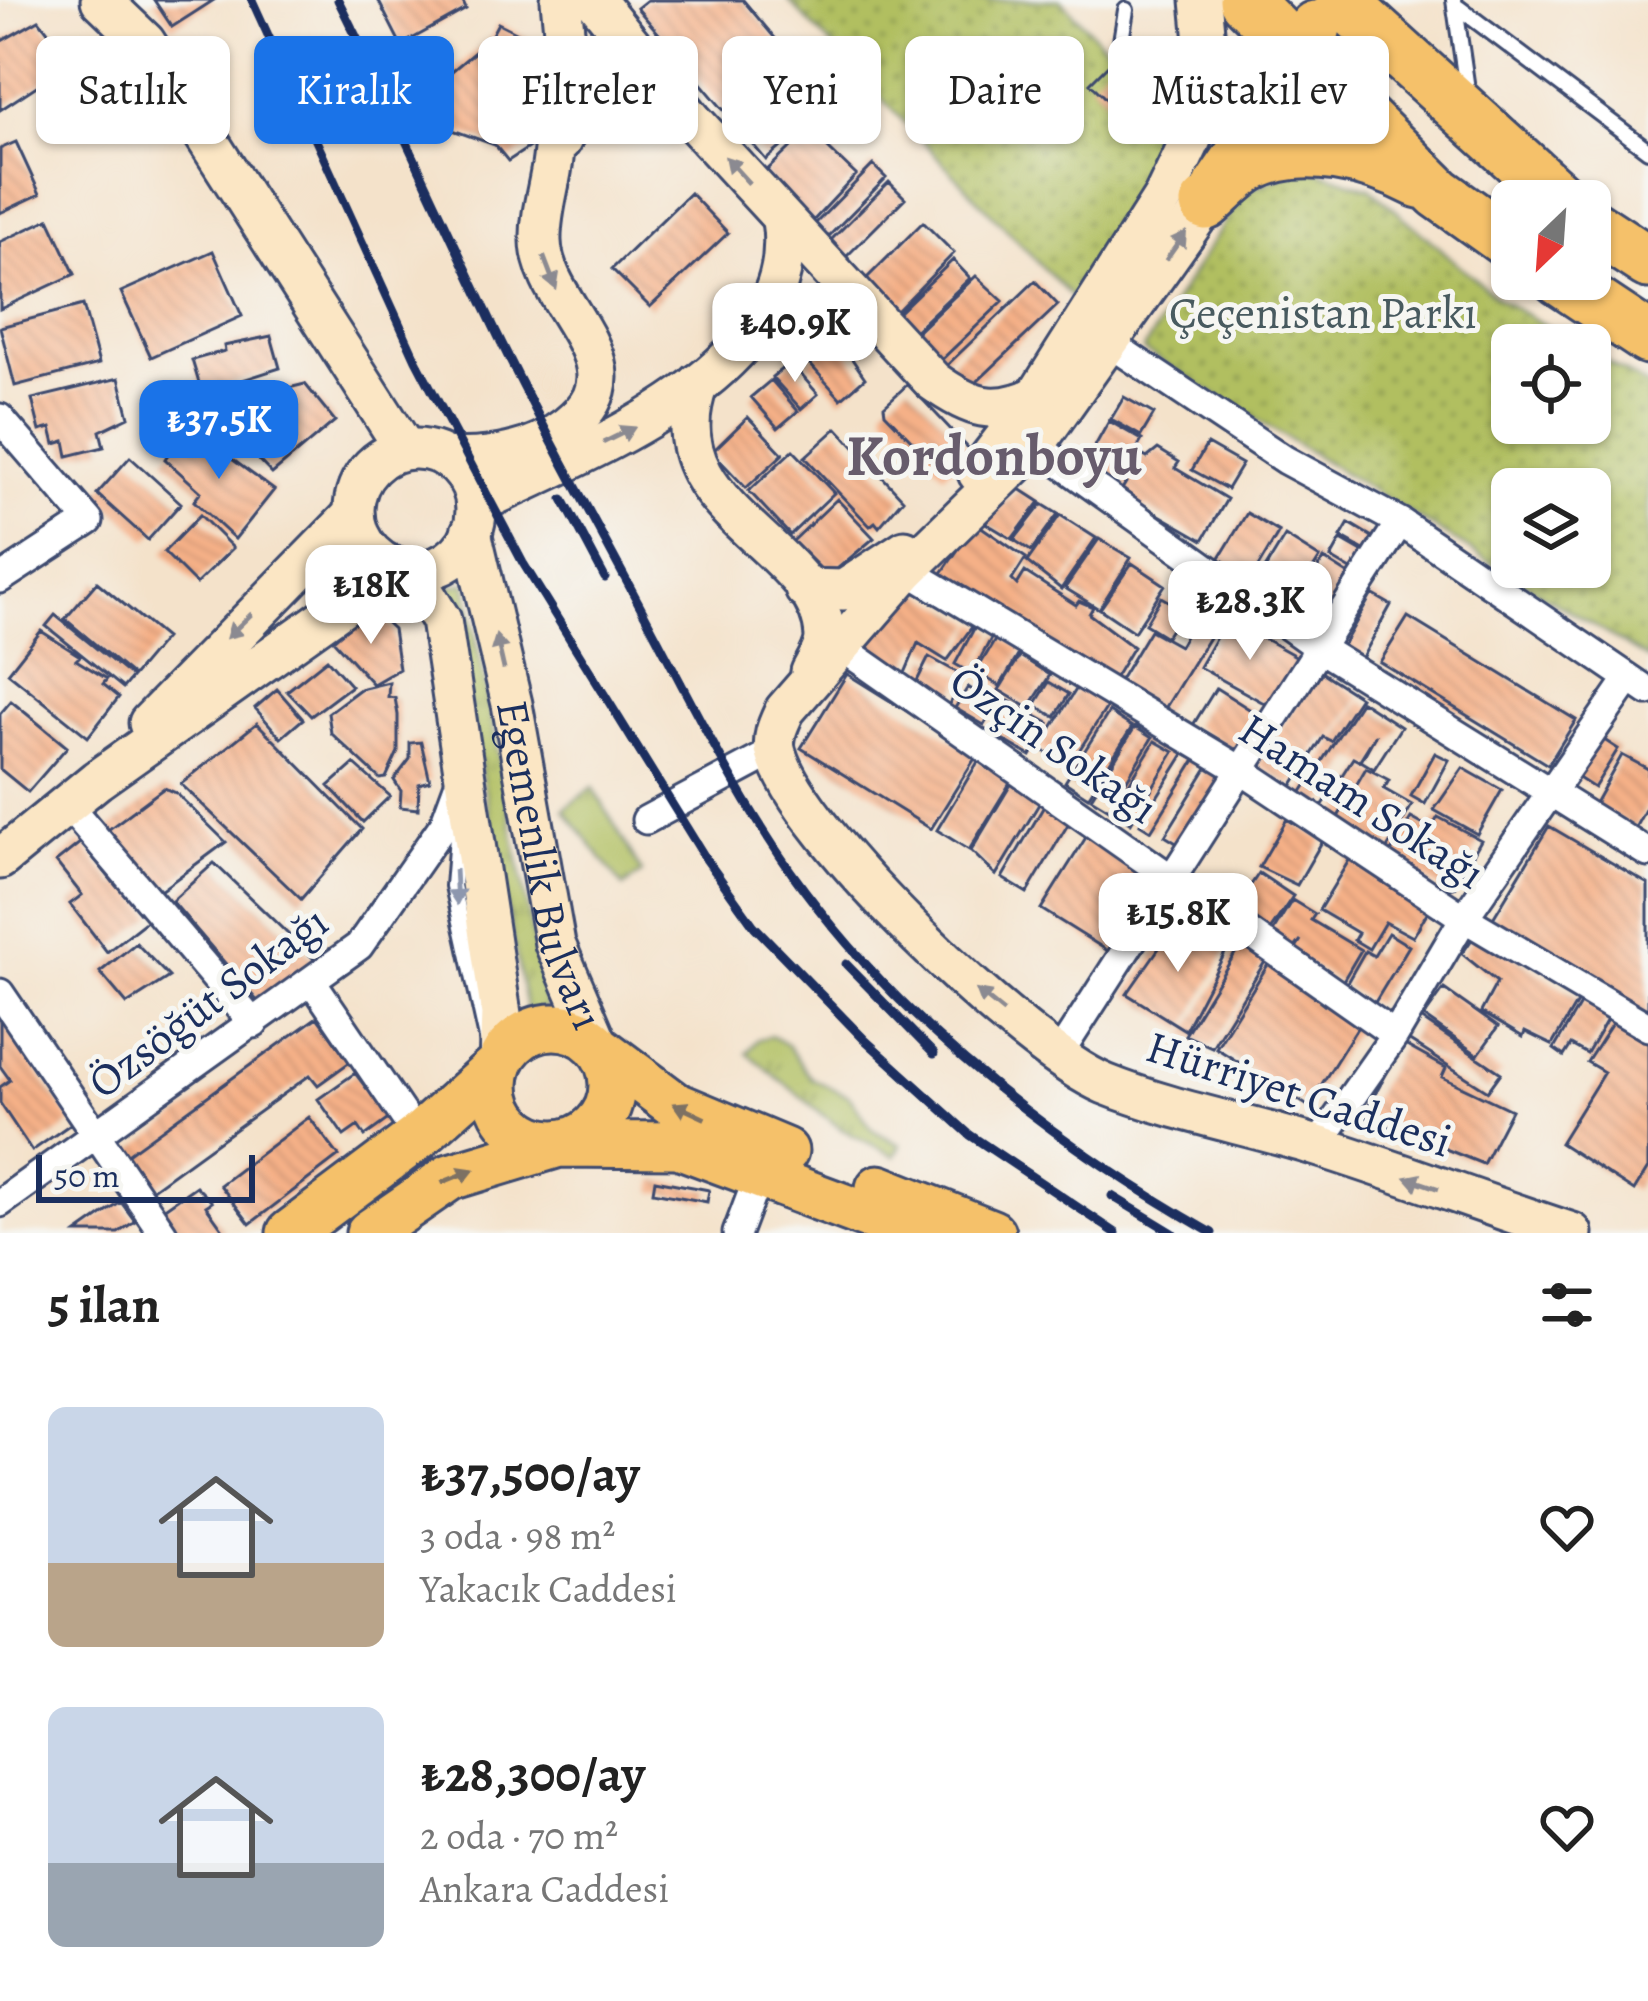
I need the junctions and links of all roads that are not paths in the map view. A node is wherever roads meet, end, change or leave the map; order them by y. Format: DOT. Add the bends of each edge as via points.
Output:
graph roads {
  1 [pos="101,0"];
  2 [pos="561,0"];
  3 [pos="595,0"];
  4 [pos="1201,0"];
  5 [pos="1245,0"];
  6 [pos="1313,0"];
  7 [pos="1342,0"];
  8 [pos="1456,4"];
  9 [pos="1126,10"];
  10 [pos="624,36"];
  11 [pos="1122,36"];
  12 [pos="1207,36"];
  13 [pos="1283,36"];
  14 [pos="1313,36"];
  15 [pos="698,126"];
  16 [pos="1389,142"];
  17 [pos="1492,142"];
  18 [pos="560,144"];
  19 [pos="1187,144"];
  20 [pos="1248,144"];
  21 [pos="1648,150"];
  22 [pos="553,159"];
  23 [pos="1538,180"];
  24 [pos="1439,193"];
  25 [pos="1206,204"];
  26 [pos="782,220"];
  27 [pos="1491,230"];
  28 [pos="1611,238"];
  29 [pos="1648,262"];
  30 [pos="1591,300"];
  31 [pos="1648,338"];
  32 [pos="1108,342"];
  33 [pos="698,384"];
  34 [pos="1037,396"];
  35 [pos="0,418"];
  36 [pos="1035,445"];
  37 [pos="406,449"];
  38 [pos="447,458"];
  39 [pos="353,515"];
  40 [pos="473,518"];
  41 [pos="1400,522"];
  42 [pos="403,569"];
  43 [pos="908,570"];
  44 [pos="0,579"];
  45 [pos="805,589"];
  46 [pos="841,647"];
  47 [pos="1322,650"];
  48 [pos="1638,686"];
  49 [pos="804,688"];
  50 [pos="775,752"];
  51 [pos="464,771"];
  52 [pos="1244,772"];
  53 [pos="82,792"];
  54 [pos="1550,792"];
  55 [pos="646,820"];
  56 [pos="1648,853"];
  57 [pos="0,859"];
  58 [pos="1175,879"];
  59 [pos="1464,918"];
  60 [pos="312,981"];
  61 [pos="0,993"];
  62 [pos="254,1024"];
  63 [pos="1648,1027"];
  64 [pos="1395,1035"];
  65 [pos="604,1044"];
  66 [pos="1060,1053"];
  67 [pos="499,1065"];
  68 [pos="418,1137"];
  69 [pos="96,1139"];
  70 [pos="559,1144"];
  71 [pos="1317,1146"];
  72 [pos="760,1172"];
  73 [pos="0,1203"];
  74 [pos="163,1233"];
  75 [pos="290,1233"];
  76 [pos="369,1233"];
  77 [pos="736,1233"];
  78 [pos="914,1233"];
  79 [pos="992,1233"];
  80 [pos="1572,1233"];
  1 -- 37 [label="main road" via="145,42"];
  2 -- 22 [label="main road"];
  3 -- 10 [label="main road"];
  4 -- 12 [label="main road"];
  5 -- 13 [label="highway"];
  6 -- 14 [label="highway"];
  7 -- 17 [label="highway"];
  8 -- 17 [label="lane" via="1462,77"];
  8 -- 21 [label="lane"];
  9 -- 11 [label="lane"];
  26 -- 15 [label="main road, one-way"];
  16 -- 24 [label="highway"];
  17 -- 23 [label="highway"];
  18 -- 22 [label="main road"];
  19 -- 34 [label="main road" via="1164,196"];
  20 -- 25 [label="highway"];
  22 -- 38 [label="main road, one-way" via="543,261 594,357 593,402 558,434 493,459"];
  24 -- 25 [label="highway" via="1345,156 1299,154 1252,165"];
  24 -- 27 [label="highway"];
  32 -- 25 [label="main road, one-way"];
  26 -- 33 [label="main road" via="781,287 762,323"];
  26 -- 34 [label="main road" via="932,381 991,411"];
  28 -- 29 [label="highway"];
  30 -- 31 [label="highway"];
  32 -- 36 [label="main road"];
  32 -- 41 [label="street" via="1285,460"];
  40 -- 33 [label="main road, one-way"];
  33 -- 45 [label="main road" via="688,442 698,465"];
  34 -- 45 [label="main road" via="950,505 887,565 844,590"];
  35 -- 44 [label="street" via="89,521"];
  36 -- 43 [label="main road"];
  36 -- 47 [label="street"];
  37 -- 38 [label="main road"];
  37 -- 39 [label="main road" via="372,466"];
  38 -- 40 [label="main road, Egemenlik Bulvarı" via="461,470"];
  39 -- 42 [label="main road, Egemenlik Bulvarı" via="367,548"];
  39 -- 53 [label="main road, one-way"];
  40 -- 42 [label="main road" via="453,557 436,568"];
  65 -- 40 [label="main road, Egemenlik Bulvarı, one-way" via="555,944"];
  41 -- 47 [label="street"];
  41 -- 48 [label="street"];
  42 -- 51 [label="main road, Egemenlik Bulvarı" via="440,620"];
  42 -- 53 [label="main road"];
  43 -- 46 [label="main road"];
  43 -- 52 [label="street, Hamam Sokağı"];
  45 -- 49 [label="main road" via="825,642"];
  46 -- 49 [label="main road"];
  46 -- 58 [label="street, Özçin Sokağı"];
  47 -- 52 [label="street"];
  47 -- 54 [label="street"];
  48 -- 54 [label="street"];
  49 -- 50 [label="main road" via="776,728"];
  50 -- 55 [label="street"];
  66 -- 50 [label="main road, Hürriyet Caddesi, one-way" via="986,999 877,896 809,812"];
  51 -- 60 [label="street, Özsöğüt Sokağı" via="444,824 408,878 358,946"];
  51 -- 67 [label="main road, Egemenlik Bulvarı, one-way" via="502,1014"];
  52 -- 58 [label="street"];
  52 -- 59 [label="street, Hamam Sokağı"];
  53 -- 57 [label="main road"];
  53 -- 62 [label="street"];
  54 -- 56 [label="street"];
  54 -- 59 [label="street"];
  58 -- 64 [label="street, Özçin Sokağı"];
  58 -- 66 [label="street"];
  59 -- 63 [label="street, Hamam Sokağı"];
  59 -- 64 [label="street"];
  60 -- 62 [label="street, Özsöğüt Sokağı"];
  60 -- 68 [label="street"];
  61 -- 69 [label="street"];
  62 -- 69 [label="street, Özsöğüt Sokağı"];
  64 -- 71 [label="street"];
  65 -- 67 [label="main road" via="570,1029 536,1030 507,1049"];
  65 -- 70 [label="main road" via="611,1100 592,1130"];
  79 -- 65 [label="main road, Egemenlik Bulvarı, one-way" via="675,1105"];
  66 -- 71 [label="main road, Hürriyet Caddesi" via="1102,1082"];
  67 -- 68 [label="main road"];
  67 -- 70 [label="main road" via="495,1084 507,1121"];
  68 -- 75 [label="main road"];
  69 -- 73 [label="street, Özsöğüt Sokağı"];
  69 -- 74 [label="street"];
  70 -- 72 [label="main road" via="678,1145"];
  76 -- 70 [label="main road, one-way" via="450,1177"];
  80 -- 71 [label="main road, Hürriyet Caddesi, one-way"];
  72 -- 77 [label="street"];
  72 -- 78 [label="main road"];
}
